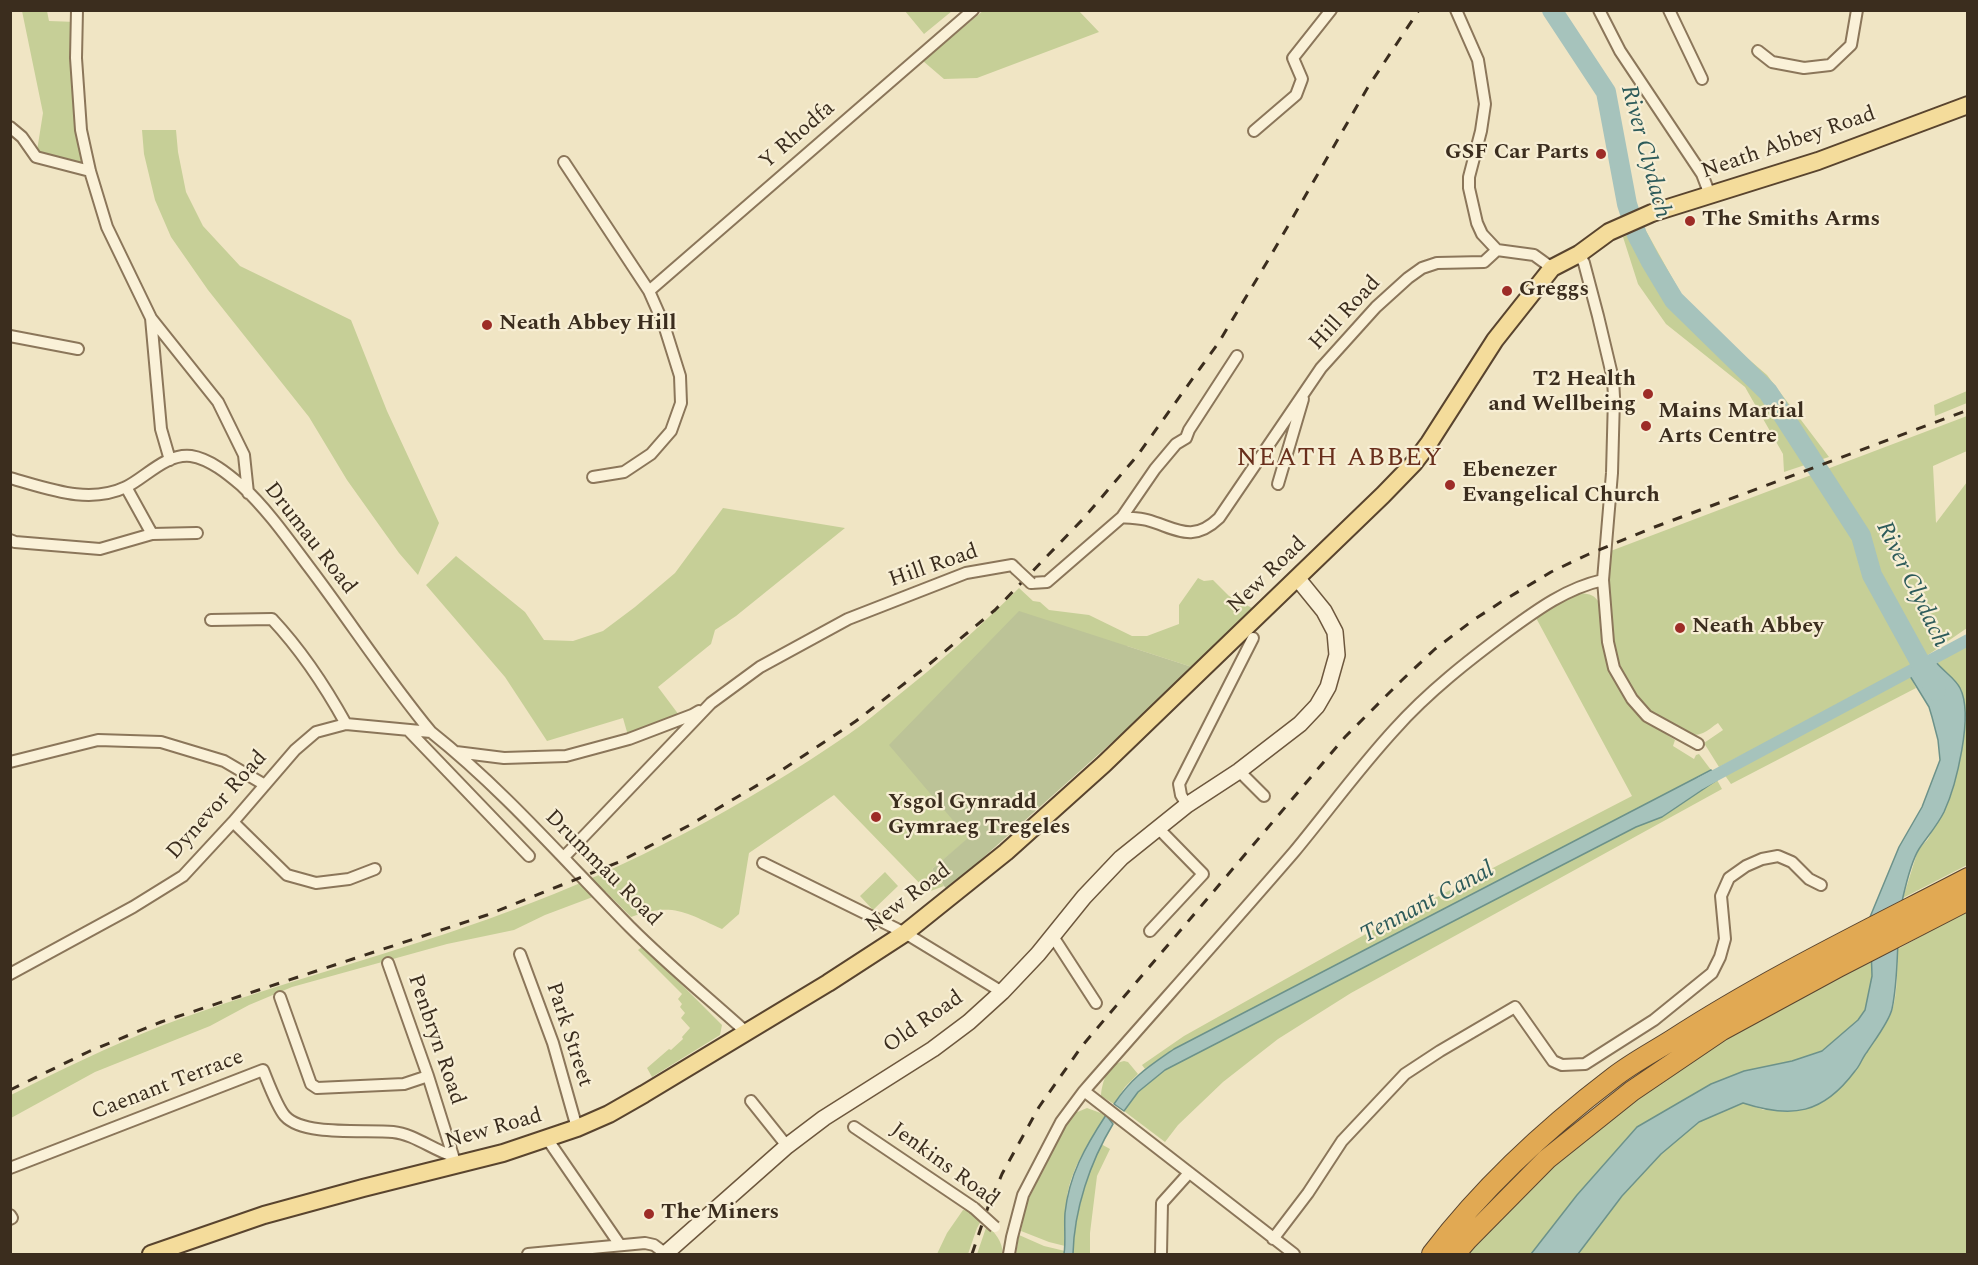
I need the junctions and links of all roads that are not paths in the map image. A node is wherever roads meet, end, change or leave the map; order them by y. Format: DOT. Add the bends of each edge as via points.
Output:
graph roads {
  1 [pos="77,10"];
  2 [pos="973,10"];
  3 [pos="1331,10"];
  4 [pos="1456,10"];
  5 [pos="1599,10"];
  6 [pos="1669,10"];
  7 [pos="1857,10"];
  8 [pos="1758,51"];
  9 [pos="1702,79"];
  10 [pos="1968,105"];
  11 [pos="10,127"];
  12 [pos="1254,131"];
  13 [pos="564,162"];
  14 [pos="90,171"];
  15 [pos="1710,195"];
  16 [pos="1631,221"];
  17 [pos="1497,250"];
  18 [pos="1579,254"];
  19 [pos="1552,268"];
  20 [pos="650,291"];
  21 [pos="151,318"];
  22 [pos="10,336"];
  23 [pos="78,349"];
  24 [pos="1237,356"];
  25 [pos="1305,390"];
  26 [pos="170,460"];
  27 [pos="593,477"];
  28 [pos="10,478"];
  29 [pos="1278,484"];
  30 [pos="126,487"];
  31 [pos="249,493"];
  32 [pos="1122,517"];
  33 [pos="197,533"];
  34 [pos="152,534"];
  35 [pos="10,540"];
  36 [pos="1298,579"];
  37 [pos="1603,580"];
  38 [pos="211,620"];
  39 [pos="1253,638"];
  40 [pos="711,704"];
  41 [pos="346,724"];
  42 [pos="409,731"];
  43 [pos="431,732"];
  44 [pos="1698,744"];
  45 [pos="456,752"];
  46 [pos="10,762"];
  47 [pos="1239,771"];
  48 [pos="265,785"];
  49 [pos="1264,796"];
  50 [pos="1187,805"];
  51 [pos="233,822"];
  52 [pos="1158,828"];
  53 [pos="529,856"];
  54 [pos="564,857"];
  55 [pos="763,863"];
  56 [pos="375,869"];
  57 [pos="1968,878"];
  58 [pos="1821,885"];
  59 [pos="1968,900"];
  60 [pos="1937,904"];
  61 [pos="1150,931"];
  62 [pos="905,933"];
  63 [pos="1052,935"];
  64 [pos="520,954"];
  65 [pos="388,963"];
  66 [pos="10,974"];
  67 [pos="1002,992"];
  68 [pos="280,997"];
  69 [pos="1096,1003"];
  70 [pos="746,1032"];
  71 [pos="428,1076"];
  72 [pos="1084,1091"];
  73 [pos="751,1101"];
  74 [pos="854,1126"];
  75 [pos="577,1128"];
  76 [pos="548,1140"];
  77 [pos="787,1146"];
  78 [pos="455,1160"];
  79 [pos="10,1168"];
  80 [pos="1189,1173"];
  81 [pos="1012,1237"];
  82 [pos="1273,1239"];
  83 [pos="620,1245"];
  84 [pos="1443,1250"];
  85 [pos="151,1254"];
  86 [pos="528,1254"];
  87 [pos="666,1254"];
  88 [pos="1010,1254"];
  89 [pos="1161,1254"];
  90 [pos="1294,1254"];
  91 [pos="1424,1254"];
  1 -- 14 [label="street" via="81,130"];
  2 -- 20 [label="street, Y Rhodfa"];
  3 -- 12 [label="street" via="1293,58 1302,79 1296,95"];
  4 -- 17 [label="street" via="1478,60 1485,104 1469,188 1477,223"];
  5 -- 15 [label="street" via="1620,51 1702,174"];
  6 -- 9 [label="street"];
  7 -- 8 [label="street" via="1851,45 1830,64 1804,68 1772,62"];
  10 -- 15 [label="main road, Neath Abbey Road" via="1865,145"];
  11 -- 14 [label="street" via="22,136 36,157"];
  13 -- 20 [label="street"];
  14 -- 21 [label="street" via="107,226"];
  15 -- 16 [label="main road, Neath Abbey Road"];
  16 -- 18 [label="main road, New Road" via="1609,231"];
  17 -- 19 [label="street" via="1534,255"];
  17 -- 25 [label="street, Hill Road" via="1484,262 1437,263 1408,278 1360,325"];
  18 -- 19 [label="main road, New Road"];
  18 -- 37 [label="street" via="1613,379 1613,453"];
  19 -- 36 [label="main road, New Road" via="1495,340 1414,463"];
  20 -- 27 [label="street" via="681,376 681,403 671,431 651,454 624,471"];
  21 -- 26 [label="street" via="161,429"];
  21 -- 31 [label="street" via="218,402 244,455"];
  22 -- 23 [label="street"];
  24 -- 32 [label="street" via="1186,438 1155,469"];
  25 -- 29 [label="street"];
  25 -- 32 [label="street, Hill Road" via="1210,527 1179,532 1147,520"];
  26 -- 30 [label="street, Drumau Road"];
  26 -- 31 [label="street, Drumau Road" via="190,456 206,462"];
  28 -- 30 [label="street, Drumau Road" via="70,495 100,495"];
  30 -- 34 [label="street"];
  31 -- 43 [label="street, Drumau Road" via="282,531"];
  32 -- 40 [label="street, Hill Road, bridge" via="1047,582 1031,583 1012,566 966,573 848,619 760,667"];
  33 -- 34 [label="street"];
  34 -- 35 [label="street" via="100,549"];
  36 -- 47 [label="main road, Old Road" via="1324,611 1335,632 1337,655 1332,677 1317,706 1300,724"];
  36 -- 62 [label="main road, New Road" via="1080,786"];
  37 -- 44 [label="street" via="1608,642 1621,682 1647,716"];
  37 -- 72 [label="street" via="1564,593 1520,623 1409,714 1295,851"];
  38 -- 41 [label="street" via="273,619 322,682"];
  39 -- 50 [label="street" via="1179,784"];
  40 -- 45 [label="street" via="693,715 629,739 566,756 504,758"];
  40 -- 54 [label="street, Hill Road"];
  41 -- 42 [label="street, Dynevor Road"];
  41 -- 48 [label="street, Dynevor Road" via="316,732"];
  42 -- 43 [label="street, Dynevor Road"];
  42 -- 53 [label="street, Drummau Road"];
  43 -- 45 [label="street, Drummau Road"];
  45 -- 54 [label="street, Drummau Road"];
  46 -- 48 [label="street" via="98,740 161,742 224,761"];
  47 -- 49 [label="street"];
  47 -- 50 [label="main road, Old Road"];
  48 -- 51 [label="street, Dynevor Road"];
  50 -- 52 [label="main road, Old Road"];
  51 -- 56 [label="street" via="287,875 316,883 349,879"];
  51 -- 66 [label="street, Dynevor Road" via="183,876 133,908"];
  52 -- 61 [label="street" via="1203,874"];
  52 -- 63 [label="main road, Old Road" via="1121,858"];
  54 -- 70 [label="street, Drummau Road" via="632,929"];
  55 -- 62 [label="street"];
  57 -- 60 [label="highway"];
  58 -- 82 [label="street" via="1778,856 1746,866 1729,878 1721,896 1725,939 1712,973 1654,1020 1585,1064 1562,1065 1553,1061 1515,1007 1440,1051 1405,1074 1342,1141"];
  59 -- 60 [label="highway"];
  60 -- 84 [label="highway" via="1838,967 1722,1030 1632,1091 1547,1159 1467,1240"];
  60 -- 84 [label="highway" via="1835,946 1713,1013 1616,1076 1539,1138 1489,1188"];
  62 -- 67 [label="street"];
  62 -- 70 [label="main road, New Road"];
  63 -- 67 [label="main road, Old Road"];
  63 -- 69 [label="street"];
  64 -- 75 [label="street, Park Street" via="553,1043"];
  65 -- 71 [label="street, Penbryn Road"];
  67 -- 77 [label="main road, Old Road" via="933,1049"];
  68 -- 71 [label="street" via="311,1084 317,1088 405,1084"];
  70 -- 75 [label="main road, New Road" via="644,1095"];
  71 -- 78 [label="street, Penbryn Road"];
  72 -- 80 [label="street"];
  72 -- 81 [label="street" via="1061,1122 1023,1195"];
  73 -- 77 [label="street"];
  74 -- 81 [label="street, Jenkins Road, bridge"];
  75 -- 76 [label="main road, New Road"];
  76 -- 78 [label="main road, New Road" via="503,1154"];
  76 -- 83 [label="street"];
  77 -- 87 [label="main road, Old Road"];
  78 -- 79 [label="street, Caenant Terrace" via="394,1132 309,1128 294,1122 285,1116 263,1070"];
  78 -- 85 [label="main road, New Road" via="264,1215"];
  80 -- 82 [label="street"];
  80 -- 89 [label="street" via="1162,1203"];
  81 -- 88 [label="street"];
  82 -- 90 [label="street"];
  83 -- 86 [label="street"];
  83 -- 87 [label="street" via="645,1243"];
  84 -- 91 [label="highway"];
}
